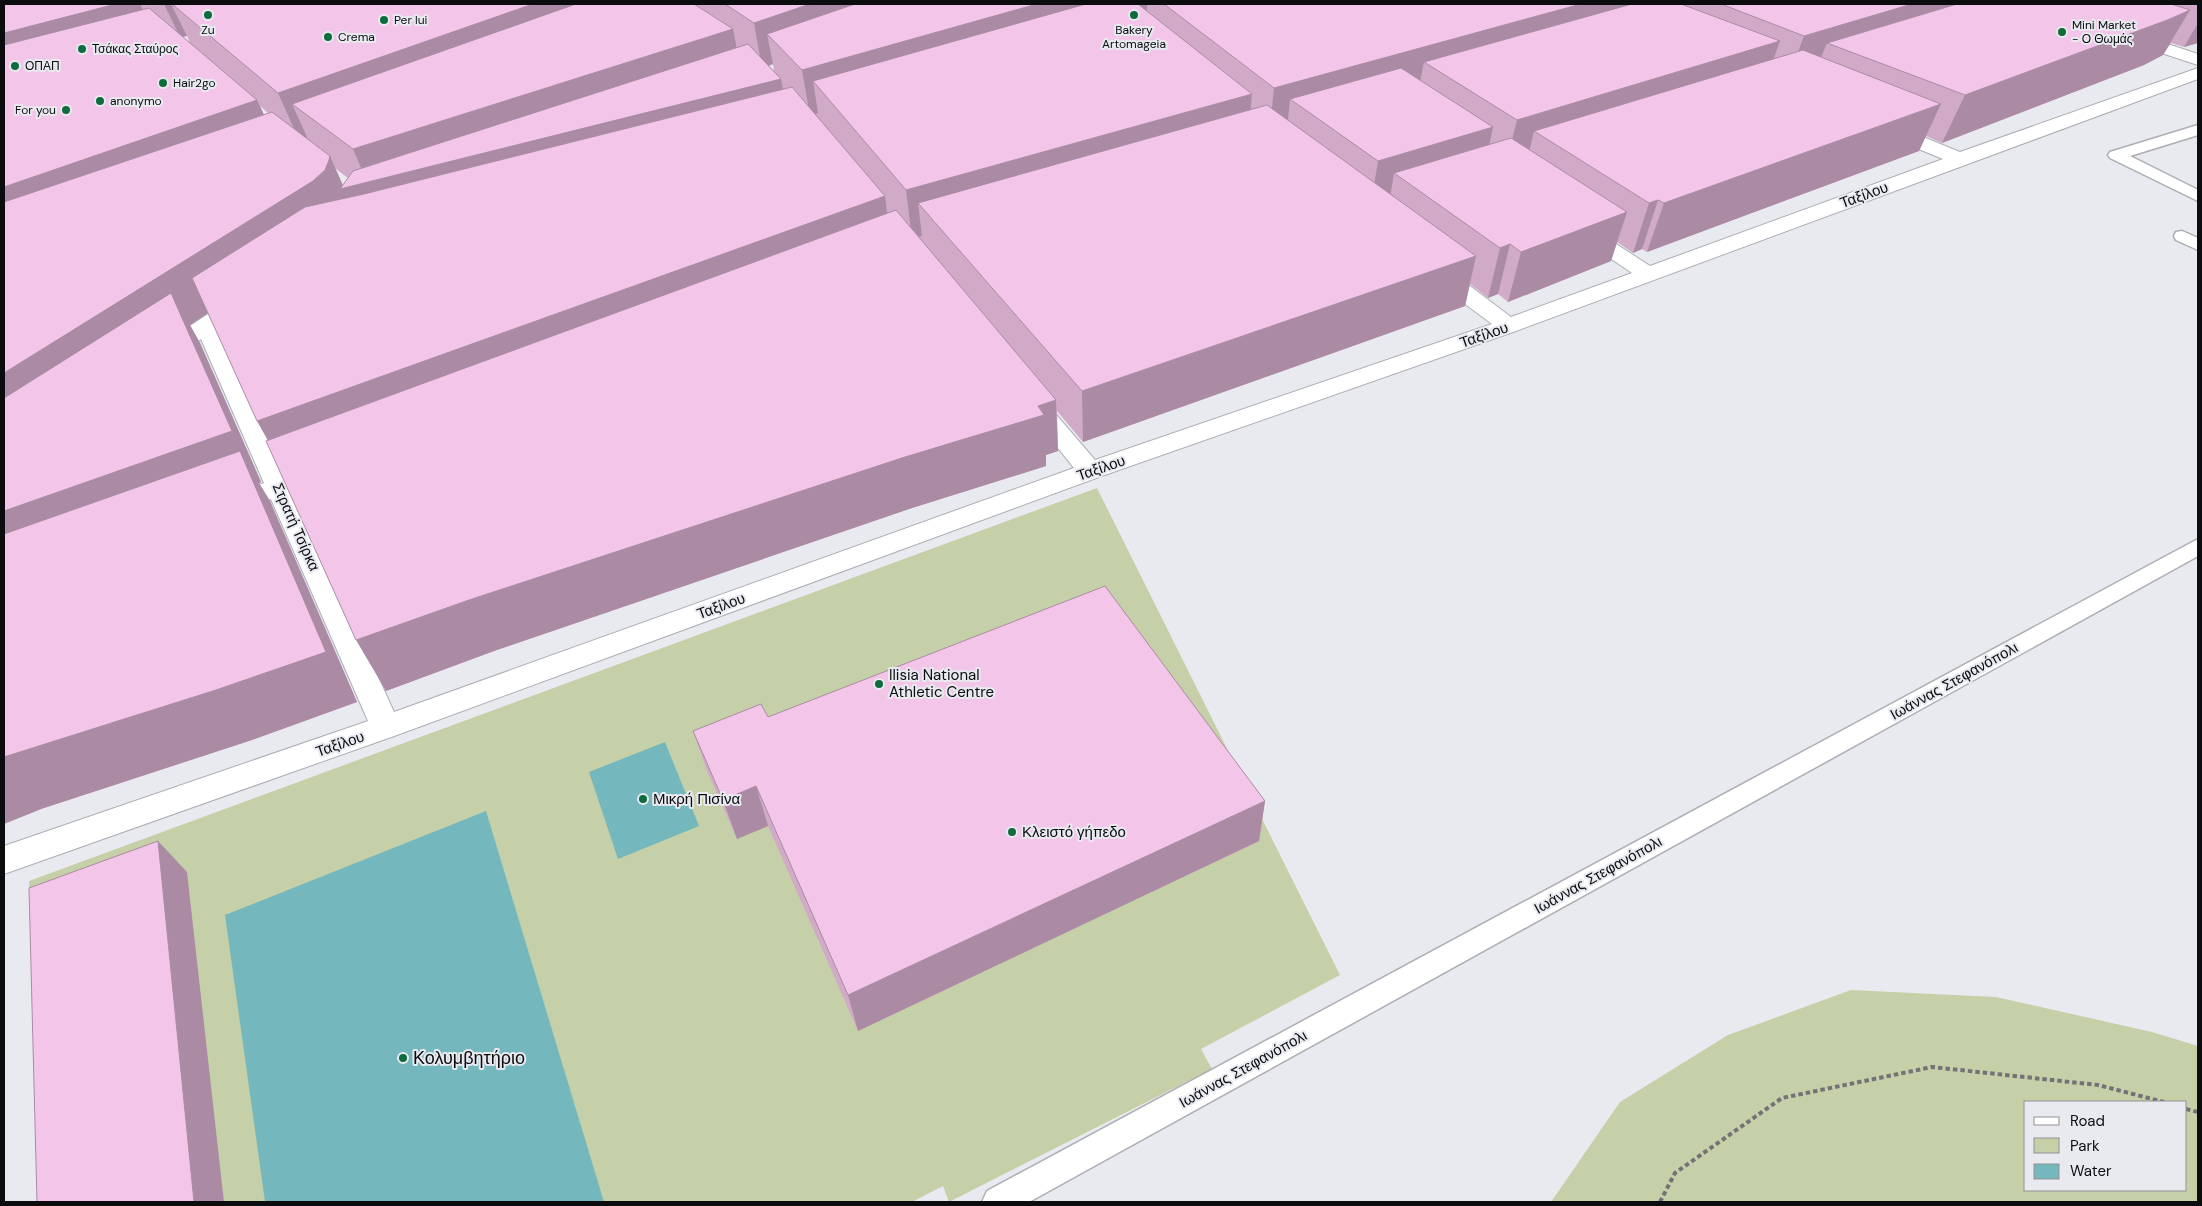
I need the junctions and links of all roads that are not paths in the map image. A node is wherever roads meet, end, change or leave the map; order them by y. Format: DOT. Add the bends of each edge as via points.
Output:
graph roads {
  1 [pos="2117,32"];
  2 [pos="2198,60"];
  3 [pos="2198,73"];
  4 [pos="1869,122"];
  5 [pos="2198,130"];
  6 [pos="1960,159"];
  7 [pos="2198,196"];
  8 [pos="1567,220"];
  9 [pos="2182,236"];
  10 [pos="2198,245"];
  11 [pos="1422,261"];
  12 [pos="1648,274"];
  13 [pos="264,288"];
  14 [pos="206,326"];
  15 [pos="1508,326"];
  16 [pos="141,368"];
  17 [pos="1020,387"];
  18 [pos="343,463"];
  19 [pos="1090,472"];
  20 [pos="278,488"];
  21 [pos="205,514"];
  22 [pos="2198,547"];
  23 [pos="386,728"];
  24 [pos="4,860"];
  25 [pos="998,1202"];
  1 -- 2 [label="street"];
  3 -- 6 [label="street, Ταξίλου"];
  4 -- 6 [label="street"];
  5 -- 7 [label="lane" via="2116,155"];
  6 -- 12 [label="street, Ταξίλου"];
  8 -- 12 [label="street"];
  9 -- 10 [label="lane"];
  11 -- 15 [label="street"];
  12 -- 15 [label="street, Ταξίλου"];
  13 -- 14 [label="street"];
  14 -- 16 [label="street"];
  14 -- 20 [label="street, Στρατή Τσίρκα"];
  15 -- 19 [label="street, Ταξίλου"];
  17 -- 19 [label="street"];
  18 -- 20 [label="street"];
  19 -- 23 [label="street, Ταξίλου"];
  20 -- 21 [label="street"];
  20 -- 23 [label="street, Στρατή Τσίρκα"];
  22 -- 25 [label="lane, Ιωάννας Στεφανόπολι"];
  23 -- 24 [label="street, Ταξίλου"];
}
